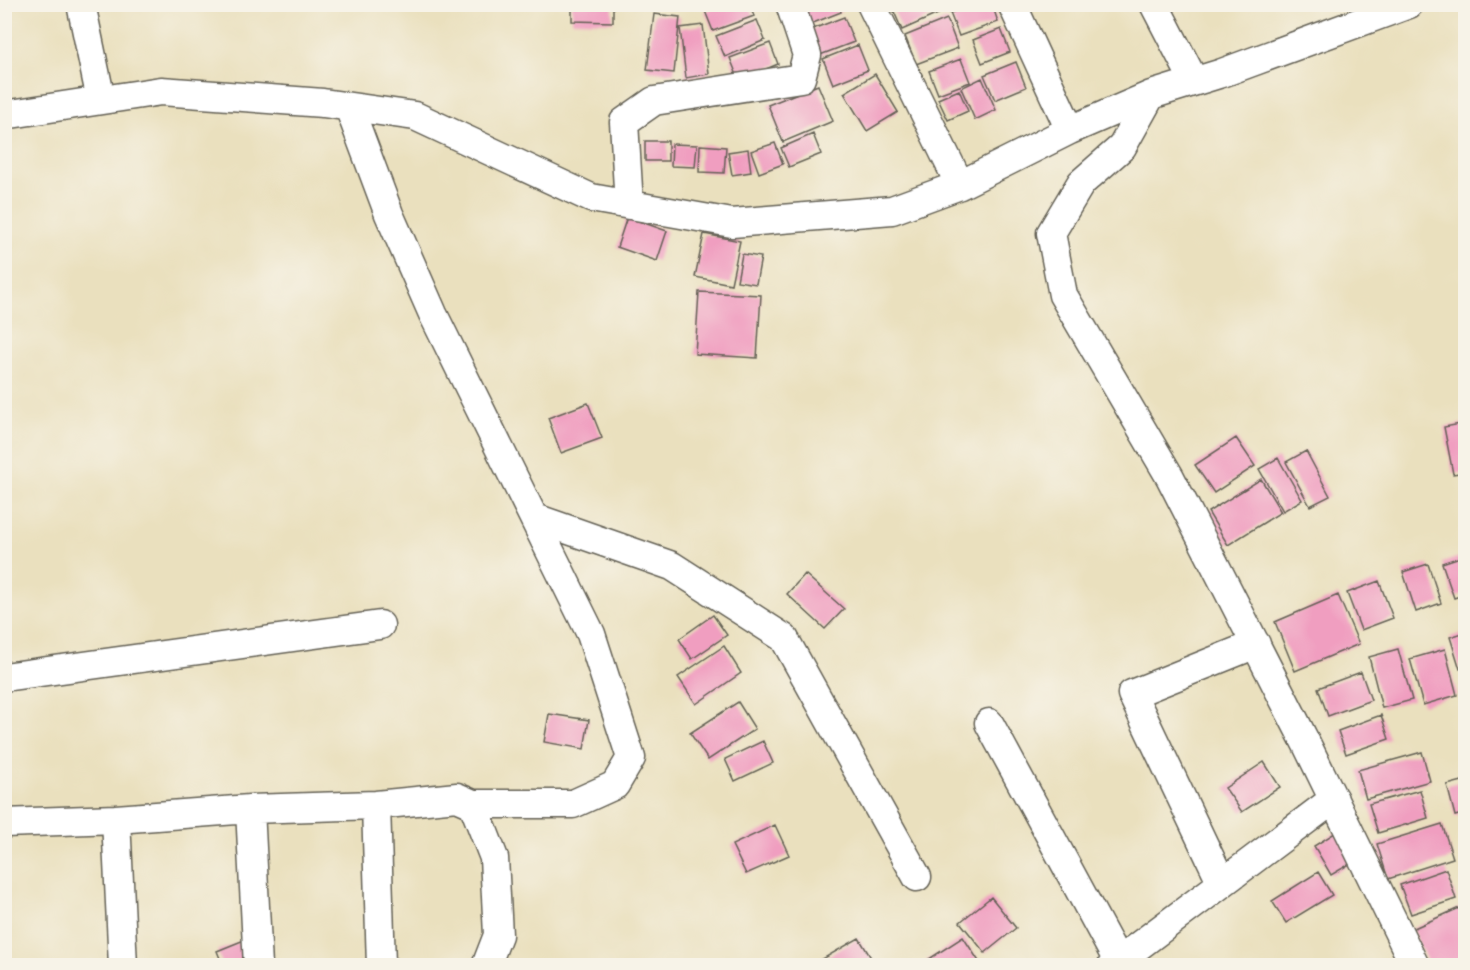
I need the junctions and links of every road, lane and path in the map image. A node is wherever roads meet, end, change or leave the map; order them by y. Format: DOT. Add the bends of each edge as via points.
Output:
graph roads {
  1 [pos="81,4"];
  2 [pos="790,4"];
  3 [pos="871,4"];
  4 [pos="1012,4"];
  5 [pos="1154,4"];
  6 [pos="1409,4"];
  7 [pos="1194,81"];
  8 [pos="1151,95"];
  9 [pos="101,100"];
  10 [pos="349,107"];
  11 [pos="4,115"];
  12 [pos="1070,130"];
  13 [pos="960,185"];
  14 [pos="629,205"];
  15 [pos="535,518"];
  16 [pos="380,625"];
  17 [pos="1256,644"];
  18 [pos="4,677"];
  19 [pos="989,723"];
  20 [pos="1334,799"];
  21 [pos="473,804"];
  22 [pos="376,805"];
  23 [pos="250,809"];
  24 [pos="116,819"];
  25 [pos="4,823"];
  26 [pos="917,877"];
  27 [pos="1222,883"];
  28 [pos="1115,963"];
  29 [pos="123,966"];
  30 [pos="258,966"];
  31 [pos="381,966"];
  32 [pos="486,966"];
  33 [pos="1415,966"];
  1 -- 9 [label="street"];
  2 -- 14 [label="street" via="807,55 801,78 654,101 624,122"];
  3 -- 13 [label="street"];
  4 -- 12 [label="street"];
  5 -- 7 [label="street"];
  6 -- 7 [label="street"];
  7 -- 8 [label="street"];
  8 -- 12 [label="street"];
  8 -- 17 [label="street" via="1122,147 1081,183 1051,233 1063,295 1170,477"];
  9 -- 10 [label="street" via="161,92"];
  9 -- 11 [label="street"];
  10 -- 14 [label="street" via="415,116 591,198"];
  10 -- 15 [label="street" via="389,214 433,314"];
  12 -- 13 [label="street"];
  13 -- 14 [label="street" via="892,210 732,223"];
  15 -- 21 [label="street" via="591,634 631,758 615,785 573,804"];
  15 -- 26 [label="street" via="672,566 784,638"];
  16 -- 18 [label="street"];
  17 -- 20 [label="street"];
  17 -- 27 [label="street" via="1132,694"];
  19 -- 28 [label="street"];
  20 -- 27 [label="street"];
  20 -- 33 [label="street"];
  21 -- 22 [label="street" via="457,797"];
  21 -- 32 [label="street" via="494,858 498,935"];
  22 -- 23 [label="street"];
  22 -- 31 [label="street"];
  23 -- 24 [label="street"];
  23 -- 30 [label="street"];
  24 -- 25 [label="street"];
  24 -- 29 [label="street"];
  27 -- 28 [label="street"];
}
